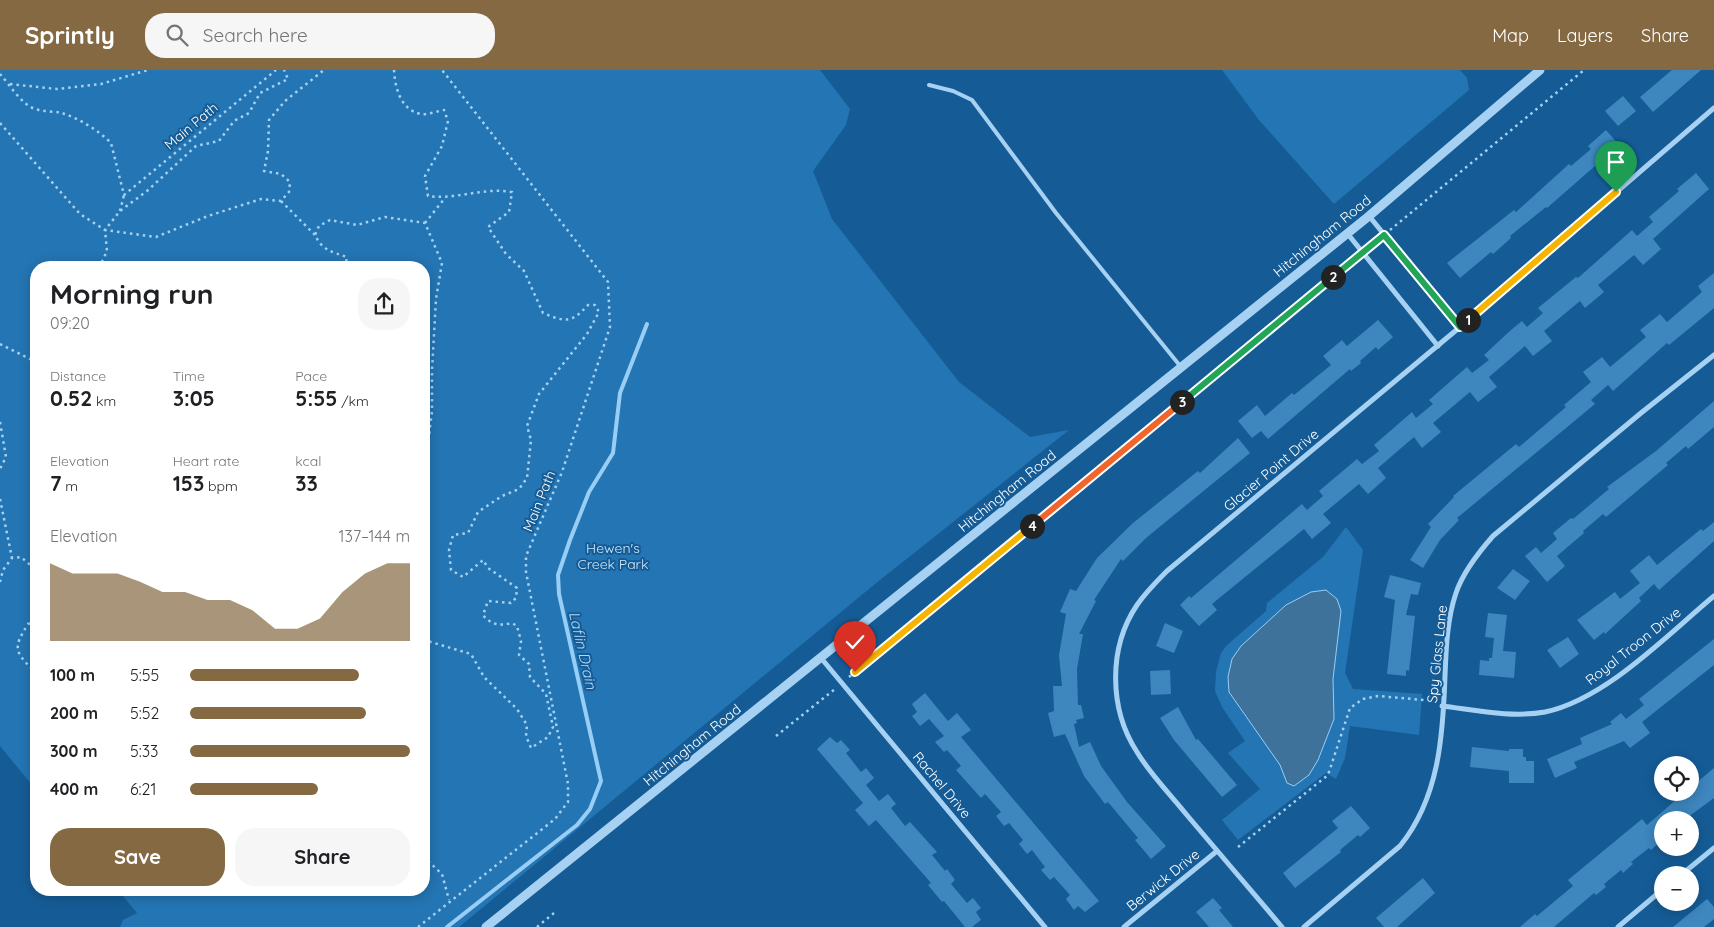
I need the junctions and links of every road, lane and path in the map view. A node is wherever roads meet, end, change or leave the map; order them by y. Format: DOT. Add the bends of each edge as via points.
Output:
graph roads {
  1 [pos="148,70"];
  2 [pos="268,70"];
  3 [pos="276,70"];
  4 [pos="284,70"];
  5 [pos="324,70"];
  6 [pos="394,70"];
  7 [pos="442,70"];
  8 [pos="1540,70"];
  9 [pos="1584,70"];
  10 [pos="0,74"];
  11 [pos="272,74"];
  12 [pos="8,84"];
  13 [pos="929,84"];
  14 [pos="1714,108"];
  15 [pos="0,123"];
  16 [pos="124,196"];
  17 [pos="445,198"];
  18 [pos="281,201"];
  19 [pos="120,211"];
  20 [pos="1368,216"];
  21 [pos="424,223"];
  22 [pos="105,230"];
  23 [pos="1347,233"];
  24 [pos="315,235"];
  25 [pos="1384,235"];
  26 [pos="1363,252"];
  27 [pos="102,261"];
  28 [pos="346,261"];
  29 [pos="1460,327"];
  30 [pos="0,344"];
  31 [pos="1438,346"];
  32 [pos="1714,355"];
  33 [pos="30,359"];
  34 [pos="1181,367"];
  35 [pos="0,422"];
  36 [pos="430,425"];
  37 [pos="0,469"];
  38 [pos="0,499"];
  39 [pos="12,558"];
  40 [pos="30,564"];
  41 [pos="0,582"];
  42 [pos="1714,596"];
  43 [pos="30,623"];
  44 [pos="430,642"];
  45 [pos="821,658"];
  46 [pos="30,666"];
  47 [pos="842,683"];
  48 [pos="1424,700"];
  49 [pos="1442,706"];
  50 [pos="776,736"];
  51 [pos="1238,847"];
  52 [pos="1714,848"];
  53 [pos="1217,851"];
  54 [pos="430,863"];
  55 [pos="1692,866"];
  56 [pos="1654,897"];
  57 [pos="450,900"];
  58 [pos="554,913"];
  59 [pos="418,927"];
  60 [pos="486,927"];
  61 [pos="537,927"];
  62 [pos="1045,927"];
  63 [pos="1124,927"];
  64 [pos="1282,927"];
  65 [pos="1304,927"];
  66 [pos="1618,927"];
  1 -- 12 [label="path" via="101,84 57,88"];
  2 -- 11 [label="path"];
  3 -- 11 [label="path, Main Path"];
  4 -- 19 [label="path" via="288,79 260,93 249,113 234,121 219,141 196,146 148,191"];
  5 -- 18 [label="path" via="285,101 269,120 264,171 281,174 290,182 289,192"];
  6 -- 17 [label="path" via="395,87 406,106 422,114 444,110 448,121 442,146 426,176 428,196"];
  7 -- 57 [label="path, Main Path" via="608,282 610,328 562,472 526,556 526,572 568,784 568,802 555,819"];
  8 -- 20 [label="street, Hitchingham Road"];
  9 -- 25 [label="path"];
  10 -- 12 [label="path"];
  11 -- 16 [label="path, Main Path"];
  12 -- 16 [label="path" via="25,103 36,109 61,113 106,137 111,143"];
  13 -- 34 [label="lane" via="972,100 1056,213"];
  14 -- 29 [label="street, Glacier Point Drive"];
  15 -- 22 [label="path" via="80,214"];
  16 -- 19 [label="path"];
  17 -- 21 [label="path"];
  17 -- 44 [label="path" via="493,189 512,192 509,212 488,227 506,254 524,271 542,313 561,320 577,317 588,305 595,305 599,312 587,334 539,394 527,426 531,440 527,478 519,489 478,512 468,533 453,535 449,550 450,570 463,577 483,560 488,568 516,588 516,598 511,603 488,602 483,615 488,621 501,626 512,623 517,626 521,641 519,655 529,664 530,677 546,694 553,727 548,737 531,748 526,736 527,725 484,677 471,654"];
  18 -- 22 [label="path" via="261,199 156,237"];
  18 -- 24 [label="path"];
  19 -- 22 [label="path"];
  20 -- 23 [label="street, Hitchingham Road"];
  20 -- 25 [label="street"];
  21 -- 24 [label="path" via="385,217 357,224 330,220 319,226"];
  21 -- 36 [label="path" via="442,263 436,299"];
  22 -- 27 [label="path" via="107,252"];
  23 -- 26 [label="street"];
  23 -- 34 [label="street, Hitchingham Road"];
  24 -- 28 [label="path" via="326,250 347,257"];
  25 -- 26 [label="path"];
  25 -- 29 [label="street"];
  26 -- 31 [label="street"];
  26 -- 47 [label="path"];
  29 -- 31 [label="street, Glacier Point Drive"];
  30 -- 33 [label="path"];
  31 -- 53 [label="street, Glacier Point Drive" via="1167,571 1148,590 1127,624 1116,665 1115,686 1126,732 1137,753"];
  32 -- 49 [label="street, Spy Glass Lane" via="1493,536 1481,550 1455,595 1446,647"];
  34 -- 45 [label="street, Hitchingham Road"];
  35 -- 37 [label="path" via="6,457"];
  38 -- 39 [label="path"];
  39 -- 40 [label="path" via="22,557"];
  39 -- 41 [label="path" via="3,570"];
  42 -- 49 [label="street, Royal Troon Drive" via="1619,675 1593,693 1569,704 1545,712 1513,714"];
  43 -- 46 [label="path" via="17,641 20,657"];
  45 -- 47 [label="street, Rachel Drive"];
  45 -- 60 [label="street, Hitchingham Road"];
  47 -- 50 [label="path"];
  47 -- 62 [label="street, Rachel Drive"];
  48 -- 51 [label="path" via="1378,696 1363,699 1350,708 1328,775"];
  49 -- 65 [label="street, Spy Glass Lane" via="1437,765 1427,803 1413,831 1400,846"];
  52 -- 55 [label="street"];
  53 -- 63 [label="street, Berwick Drive"];
  53 -- 64 [label="street, Glacier Point Drive"];
  54 -- 57 [label="path" via="442,874"];
  56 -- 66 [label="street"];
  57 -- 59 [label="path, Main Path"];
  58 -- 61 [label="path"];
}
